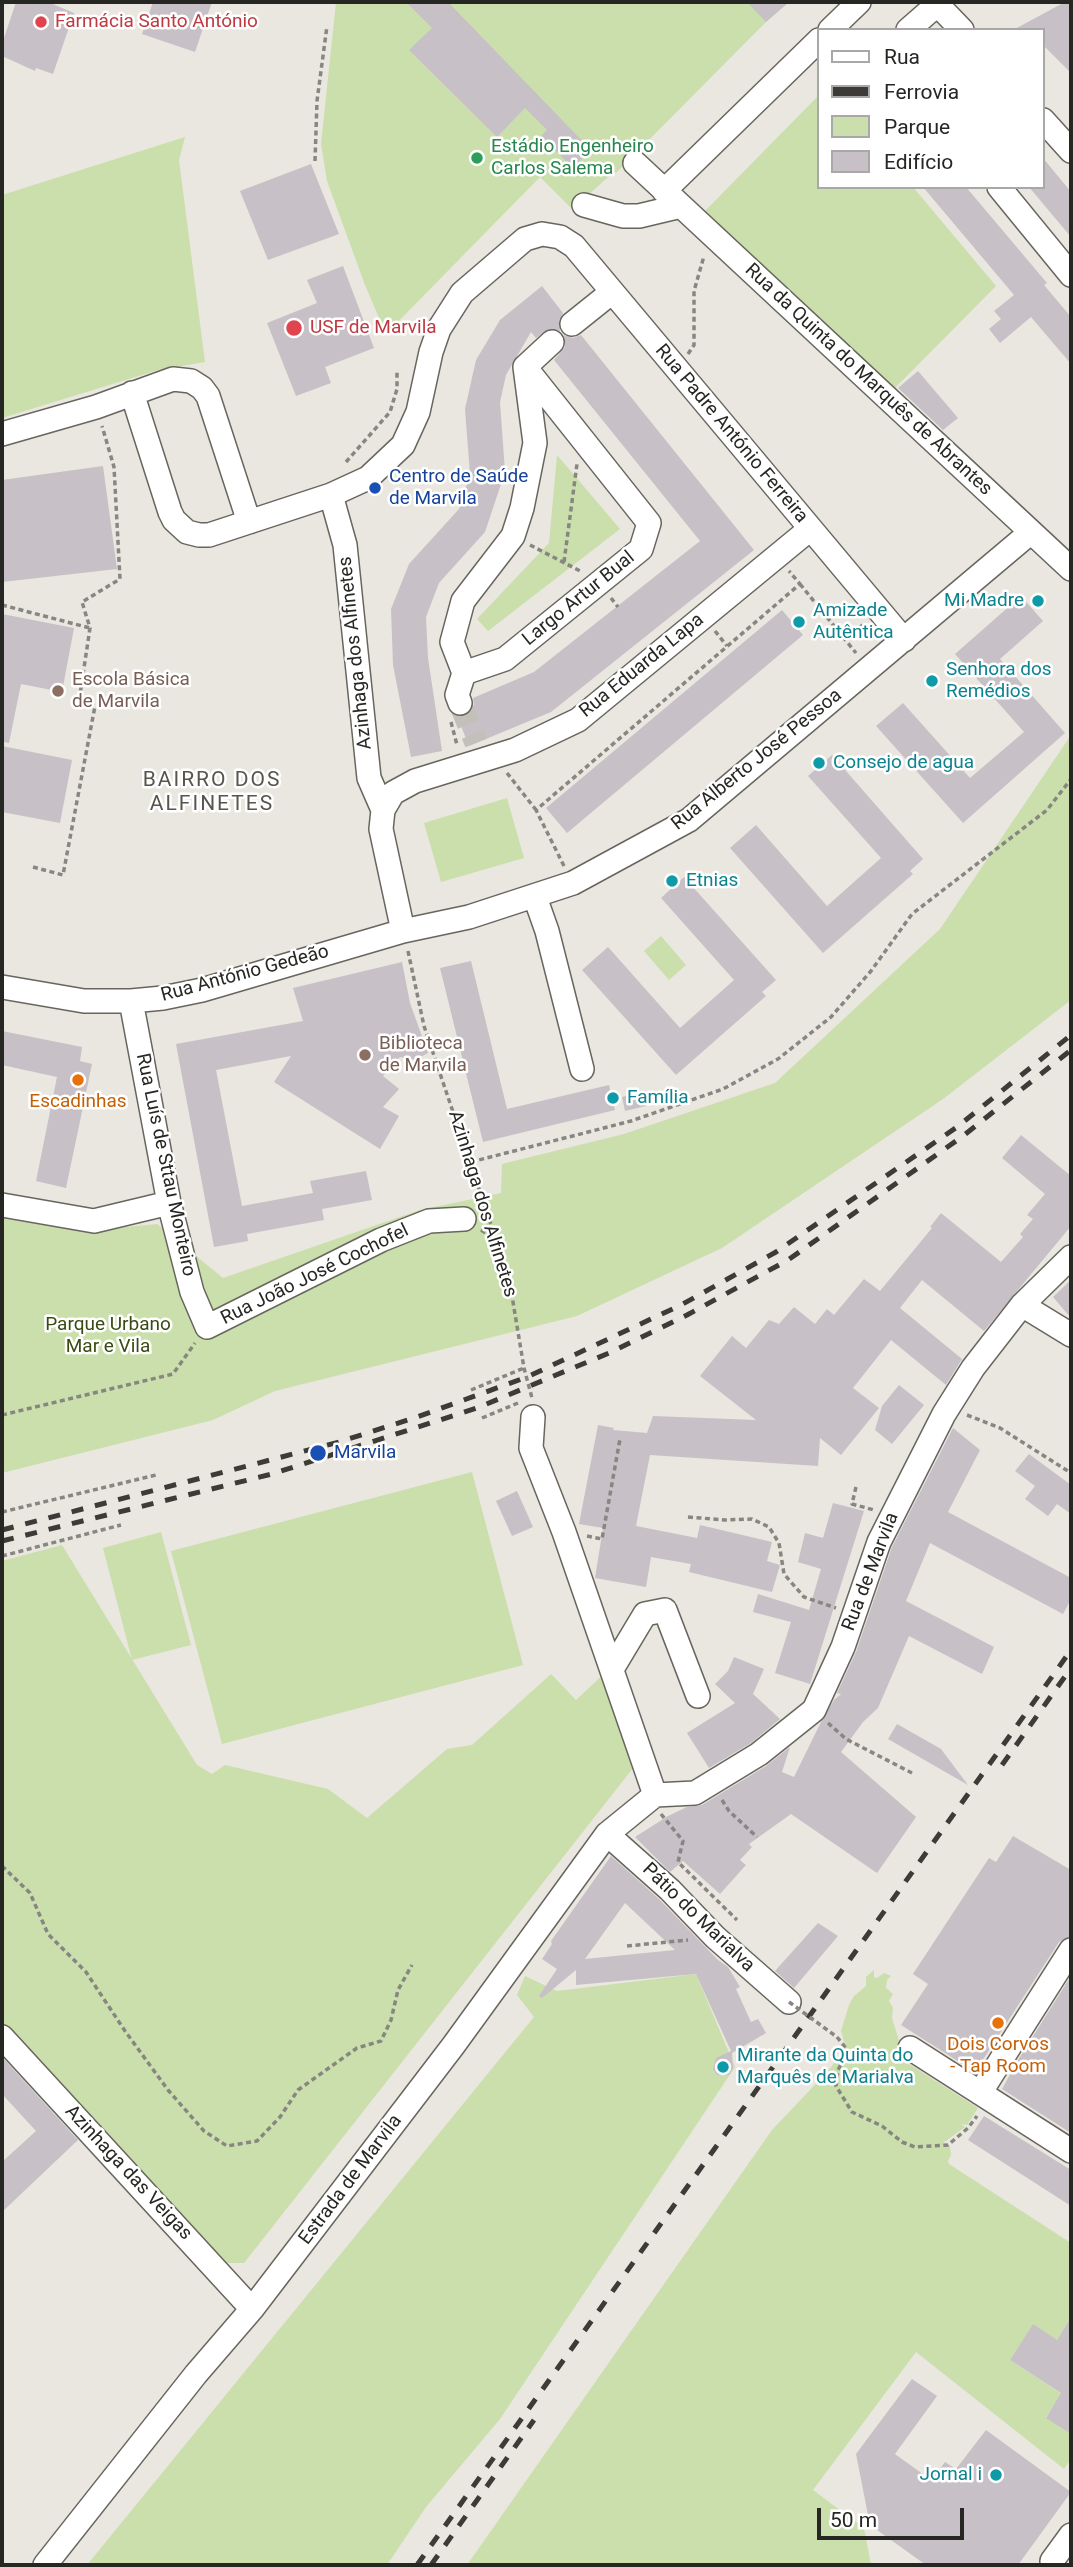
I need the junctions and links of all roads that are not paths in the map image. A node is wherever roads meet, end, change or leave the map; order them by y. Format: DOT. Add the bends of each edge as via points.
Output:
graph roads {
  1 [pos="859,2"];
  2 [pos="938,2"];
  3 [pos="832,28"];
  4 [pos="910,28"];
  5 [pos="960,28"];
  6 [pos="818,41"];
  7 [pos="1045,122"];
  8 [pos="1071,151"];
  9 [pos="635,163"];
  10 [pos="1001,189"];
  11 [pos="673,198"];
  12 [pos="584,205"];
  13 [pos="1071,275"];
  14 [pos="612,292"];
  15 [pos="572,324"];
  16 [pos="552,342"];
  17 [pos="525,367"];
  18 [pos="132,393"];
  19 [pos="2,434"];
  20 [pos="331,495"];
  21 [pos="248,522"];
  22 [pos="810,528"];
  23 [pos="1031,532"];
  24 [pos="1071,569"];
  25 [pos="904,640"];
  26 [pos="464,673"];
  27 [pos="460,703"];
  28 [pos="383,810"];
  29 [pos="536,897"];
  30 [pos="403,931"];
  31 [pos="2,987"];
  32 [pos="131,1001"];
  33 [pos="582,1069"];
  34 [pos="169,1203"];
  35 [pos="2,1205"];
  36 [pos="464,1219"];
  37 [pos="1071,1257"];
  38 [pos="1022,1305"];
  39 [pos="207,1327"];
  40 [pos="1071,1335"];
  41 [pos="533,1407"];
  42 [pos="612,1669"];
  43 [pos="698,1696"];
  44 [pos="655,1795"];
  45 [pos="607,1834"];
  46 [pos="1071,1950"];
  47 [pos="789,2003"];
  48 [pos="2,2037"];
  49 [pos="910,2048"];
  50 [pos="981,2101"];
  51 [pos="1071,2151"];
  52 [pos="252,2309"];
  53 [pos="1071,2535"];
  54 [pos="1052,2561"];
  55 [pos="45,2565"];
  1 -- 3 [label="street"];
  2 -- 4 [label="street"];
  2 -- 5 [label="street"];
  6 -- 11 [label="street"];
  7 -- 8 [label="street"];
  9 -- 11 [label="street, Rua da Quinta do Marquês de Abrantes"];
  10 -- 13 [label="street"];
  11 -- 12 [label="street" via="639,216"];
  11 -- 23 [label="street, Rua da Quinta do Marquês de Abrantes"];
  14 -- 15 [label="street"];
  14 -- 20 [label="street, Rua Padre António Ferreira" via="574,246 552,234 525,239 454,303 435,340 418,412 403,445 368,478"];
  14 -- 22 [label="street, Rua Padre António Ferreira"];
  16 -- 17 [label="street"];
  17 -- 26 [label="street" via="535,443 522,509 513,536 463,601 452,642"];
  17 -- 26 [label="street, Largo Artur Bual" via="649,523 641,549 505,659"];
  18 -- 19 [label="street"];
  18 -- 21 [label="street" via="170,512 181,528 209,535"];
  18 -- 21 [label="street" via="173,379 202,388"];
  20 -- 21 [label="street"];
  20 -- 28 [label="street, Azinhaga dos Alfinetes" via="345,545 369,778"];
  22 -- 25 [label="street, Rua Padre António Ferreira"];
  22 -- 28 [label="street, Rua Eduarda Lapa" via="578,720 515,750 479,752 401,787"];
  23 -- 24 [label="street, Rua da Quinta do Marquês de Abrantes"];
  23 -- 25 [label="street, Rua Alberto José Pessoa"];
  25 -- 29 [label="street, Rua Alberto José Pessoa" via="689,820 573,883"];
  26 -- 27 [label="street" via="457,695"];
  28 -- 30 [label="street" via="381,829"];
  29 -- 30 [label="street, Rua Alberto José Pessoa"];
  29 -- 33 [label="street"];
  30 -- 32 [label="street, Rua António Gedeão" via="202,990"];
  31 -- 32 [label="street, Rua António Gedeão" via="84,1001"];
  32 -- 34 [label="street, Rua Luís de Sttau Monteiro"];
  34 -- 35 [label="street" via="94,1221"];
  34 -- 39 [label="street, Rua Luís de Sttau Monteiro" via="192,1292"];
  36 -- 39 [label="street, Rua João José Cochofel" via="429,1222 381,1240"];
  37 -- 38 [label="street, Rua de Marvila"];
  38 -- 40 [label="street"];
  38 -- 44 [label="street, Rua de Marvila" via="973,1368 892,1515 814,1710 759,1754 695,1793"];
  41 -- 42 [label="street" via="531,1448"];
  42 -- 43 [label="street" via="645,1614 665,1610"];
  42 -- 44 [label="street"];
  44 -- 45 [label="street, Estrada de Marvila"];
  45 -- 47 [label="street, Pátio do Marialva"];
  45 -- 52 [label="street, Estrada de Marvila" via="453,2046"];
  46 -- 50 [label="street"];
  48 -- 52 [label="street, Azinhaga das Veigas"];
  49 -- 50 [label="street"];
  50 -- 51 [label="street"];
  52 -- 55 [label="street, Estrada de Marvila"];
  53 -- 54 [label="street"];
}
